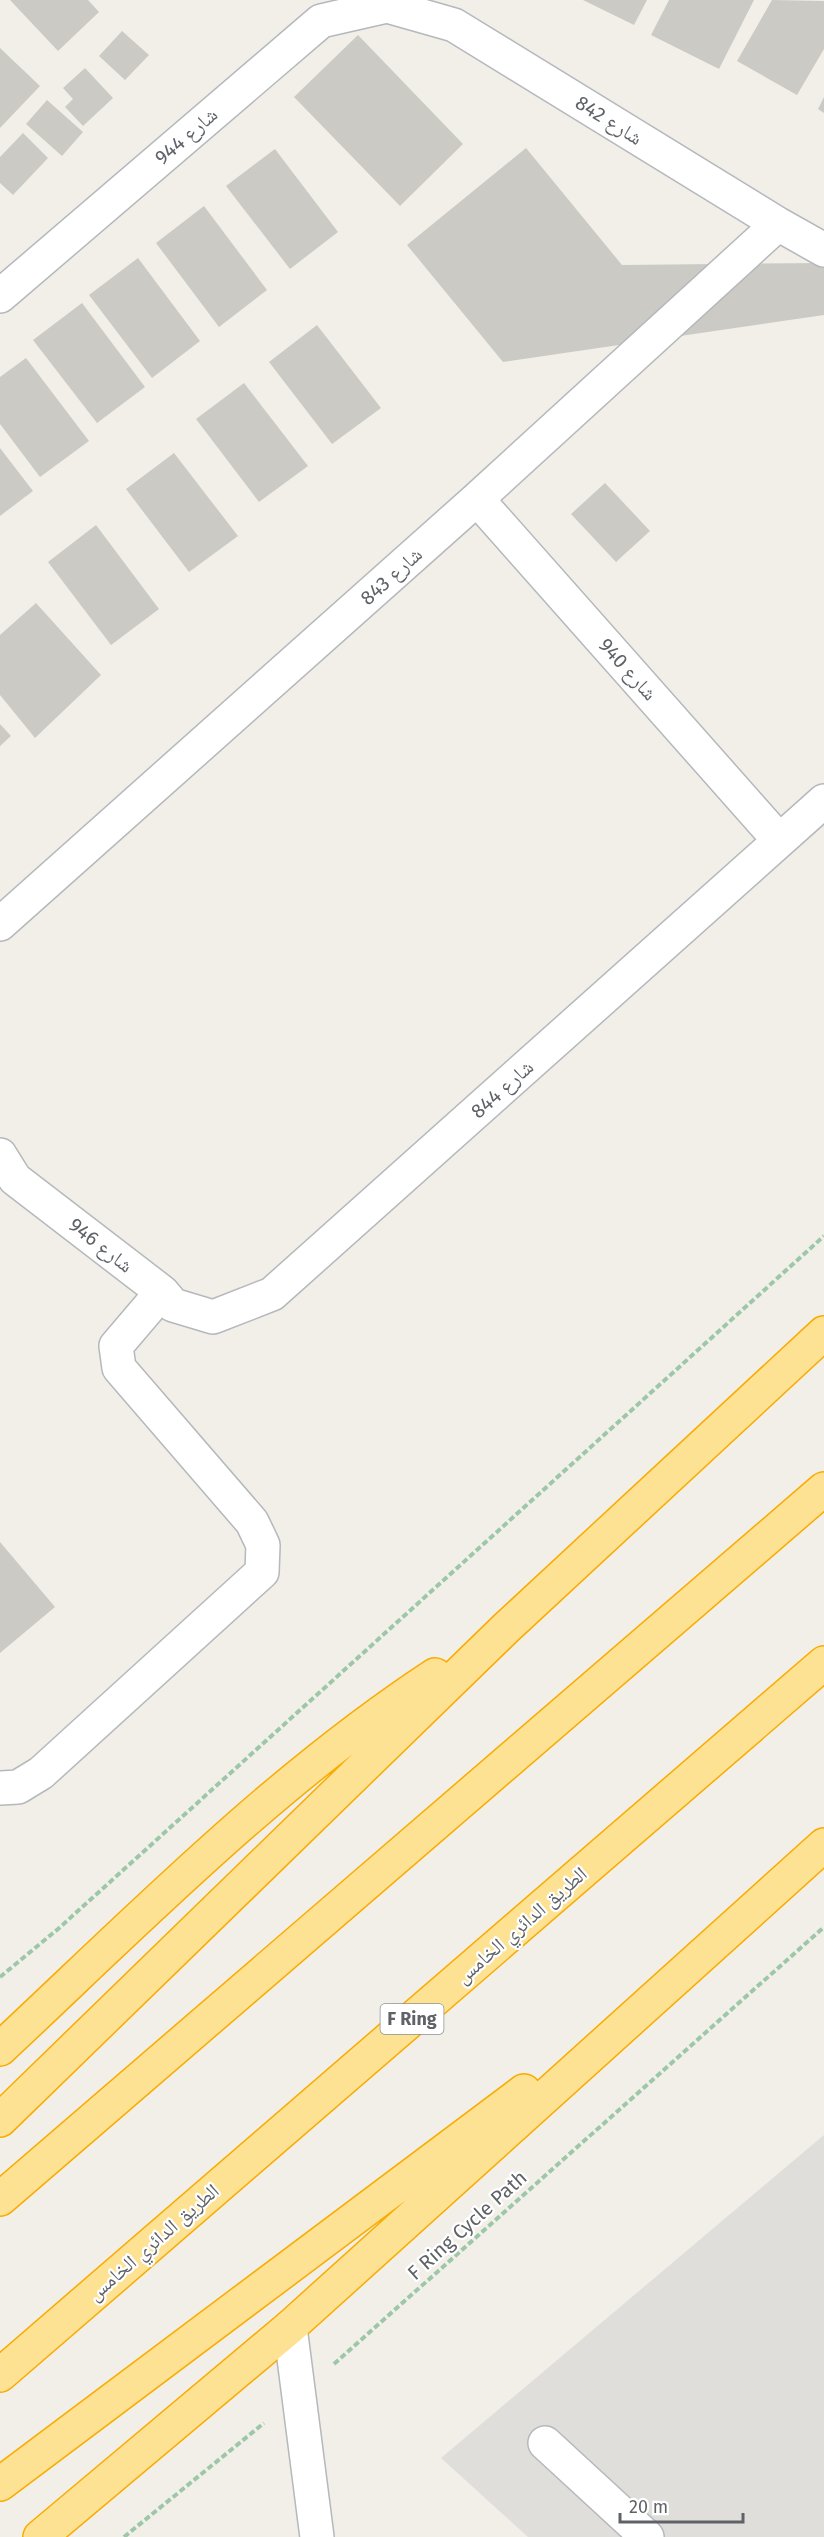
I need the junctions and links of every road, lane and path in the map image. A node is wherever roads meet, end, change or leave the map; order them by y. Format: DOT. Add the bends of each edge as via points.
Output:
graph roads {
  1 [pos="387,6"];
  2 [pos="778,224"];
  3 [pos="824,250"];
  4 [pos="0,296"];
  5 [pos="477,499"];
  6 [pos="824,801"];
  7 [pos="779,840"];
  8 [pos="0,924"];
  9 [pos="5,1176"];
  10 [pos="824,1236"];
  11 [pos="162,1292"];
  12 [pos="213,1317"];
  13 [pos="824,1333"];
  14 [pos="824,1489"];
  15 [pos="506,1628"];
  16 [pos="824,1663"];
  17 [pos="0,1788"];
  18 [pos="824,1845"];
  19 [pos="824,1928"];
  20 [pos="697,1959"];
  21 [pos="0,1977"];
  22 [pos="0,2049"];
  23 [pos="0,2120"];
  24 [pos="0,2199"];
  25 [pos="290,2327"];
  26 [pos="0,2375"];
  27 [pos="298,2395"];
  28 [pos="545,2443"];
  29 [pos="0,2484"];
  30 [pos="40,2537"];
  31 [pos="124,2537"];
  32 [pos="317,2537"];
  33 [pos="647,2537"];
  1 -- 2 [label="street, شارع 842" via="454,25"];
  1 -- 4 [label="street, شارع 944" via="321,21"];
  2 -- 3 [label="street, شارع 842"];
  2 -- 5 [label="street, شارع 843"];
  5 -- 7 [label="street, شارع 940"];
  5 -- 8 [label="street, شارع 843"];
  6 -- 7 [label="street"];
  7 -- 12 [label="street, شارع 844" via="272,1294"];
  9 -- 11 [label="street, شارع 946"];
  10 -- 21 [label="path" via="76,1913"];
  11 -- 12 [label="street, شارع 946" via="173,1305"];
  11 -- 17 [label="street" via="116,1346 118,1368 252,1522 263,1545 262,1572 41,1773 18,1786"];
  13 -- 15 [label="highway"];
  14 -- 24 [label="highway"];
  15 -- 22 [label="highway" via="372,1720 262,1807"];
  15 -- 23 [label="highway"];
  16 -- 26 [label="highway, الطريق الدائري الخامس / F Ring"];
  18 -- 20 [label="highway"];
  19 -- 27 [label="path, F Ring Cycle Path"];
  20 -- 25 [label="highway"];
  20 -- 29 [label="highway"];
  25 -- 27 [label="street"];
  25 -- 30 [label="highway"];
  27 -- 31 [label="path, F Ring Cycle Path"];
  27 -- 32 [label="street"];
  28 -- 33 [label="street"];
}
